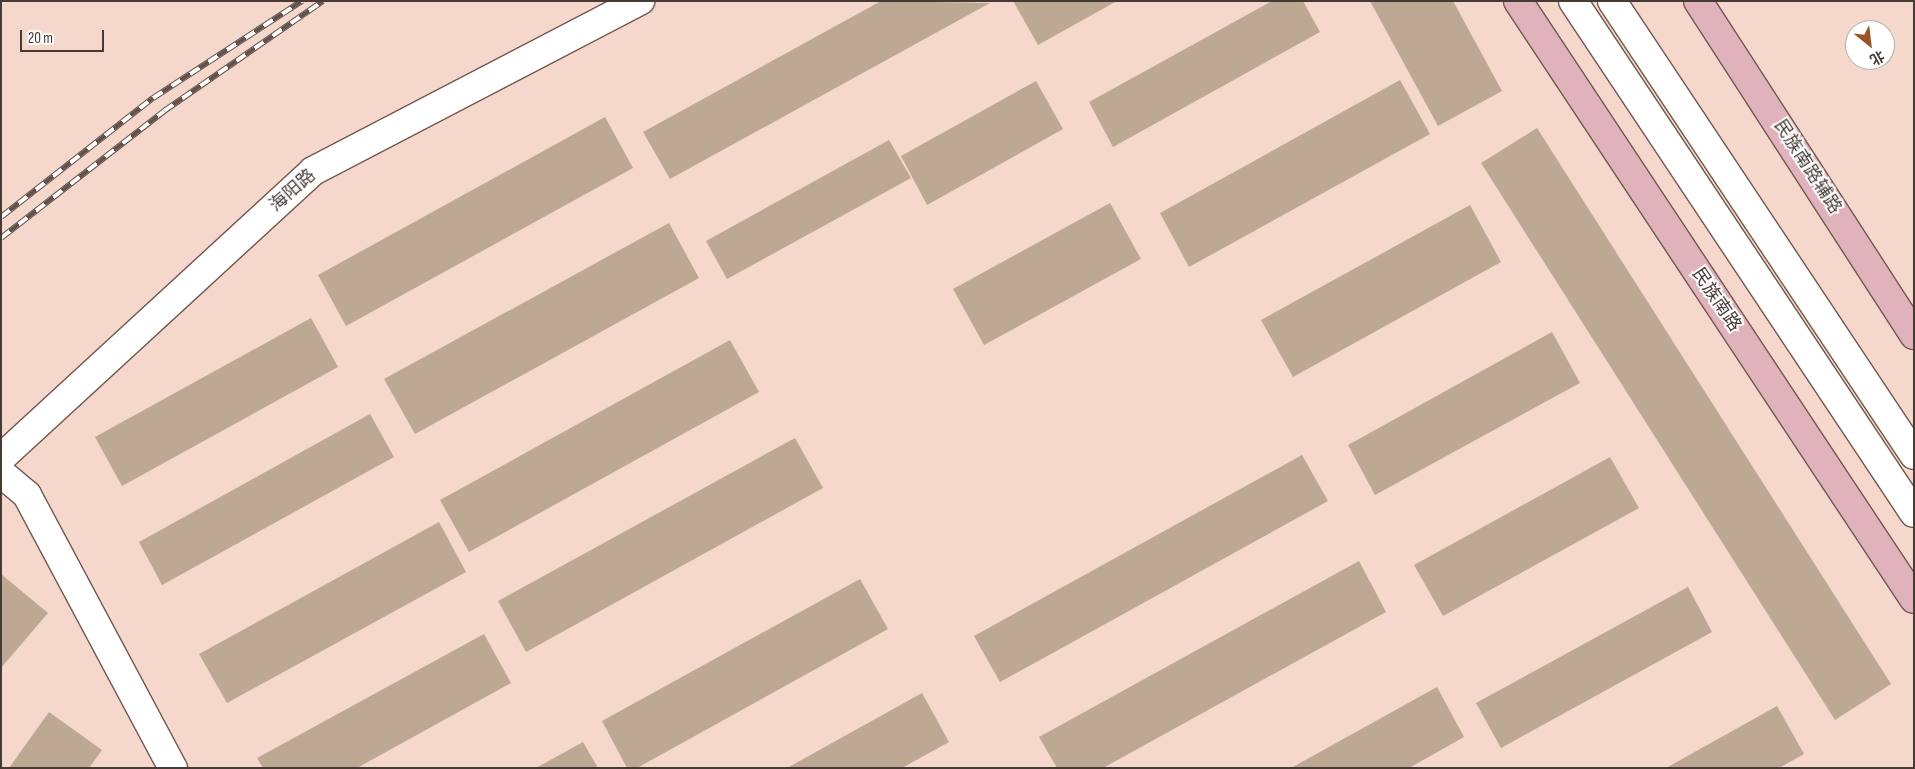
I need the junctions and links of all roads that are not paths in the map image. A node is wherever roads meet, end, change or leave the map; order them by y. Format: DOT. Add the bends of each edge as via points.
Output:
graph roads {
  1 [pos="640,1"];
  2 [pos="1518,1"];
  3 [pos="1573,1"];
  4 [pos="1612,1"];
  5 [pos="1698,1"];
  6 [pos="1914,335"];
  7 [pos="1914,454"];
  8 [pos="1,458"];
  9 [pos="1,473"];
  10 [pos="1914,514"];
  11 [pos="1914,599"];
  12 [pos="173,768"];
  1 -- 8 [label="main road, 海阳路" via="313,171"];
  2 -- 11 [label="main road, 民族南路"];
  3 -- 10 [label="main road"];
  4 -- 7 [label="main road"];
  5 -- 6 [label="main road, 民族南路辅路"];
  9 -- 12 [label="main road" via="27,495"];
}
